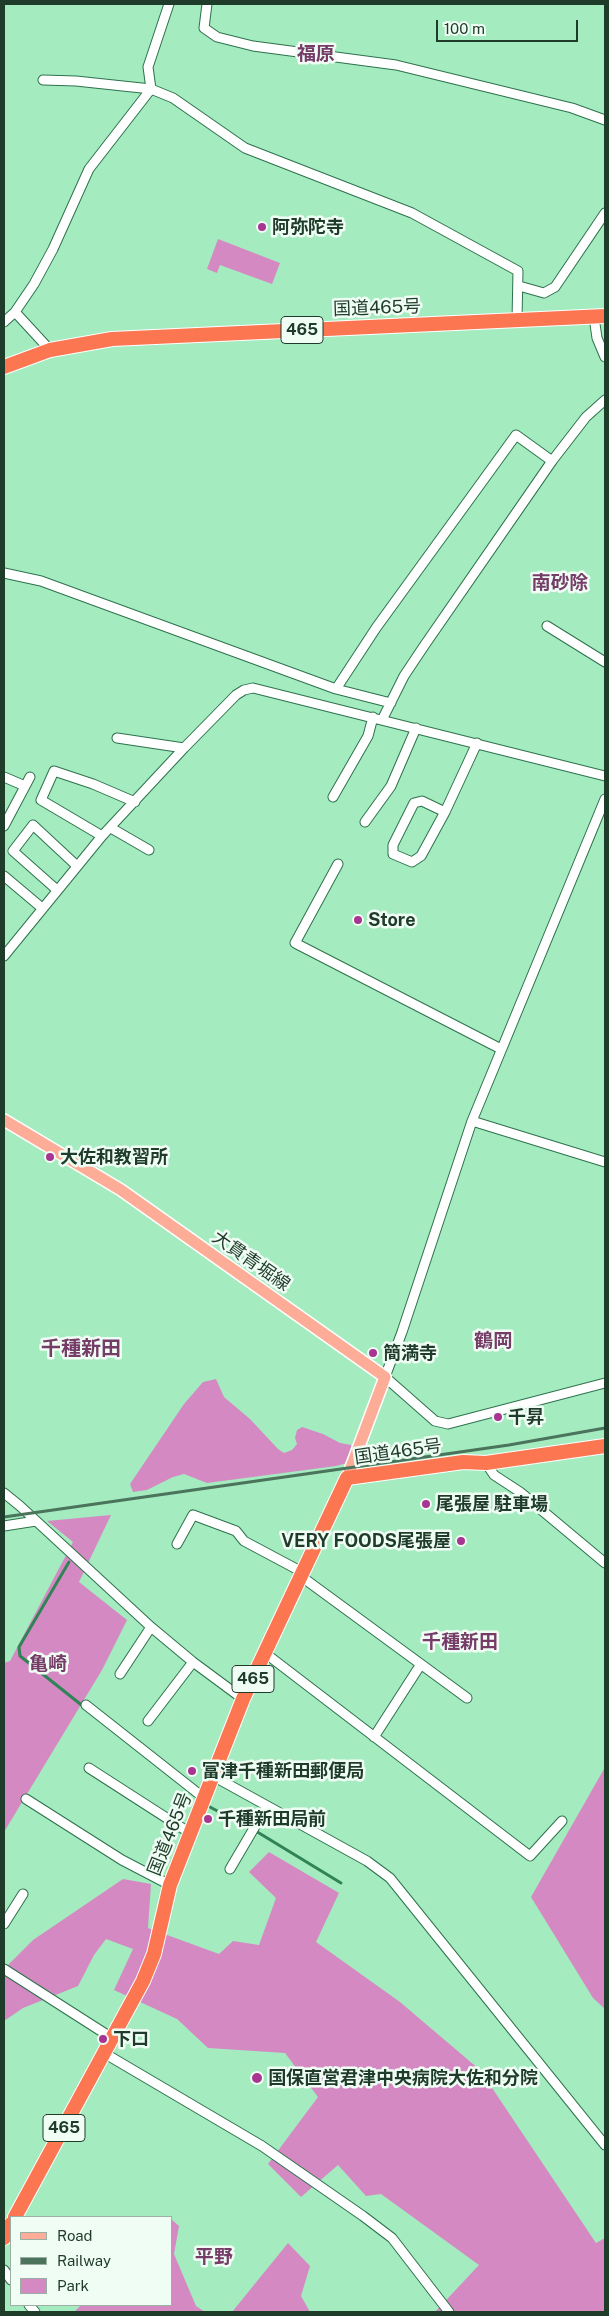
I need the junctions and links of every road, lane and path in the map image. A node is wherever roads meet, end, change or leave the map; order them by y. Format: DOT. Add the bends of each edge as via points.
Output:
graph roads {
  1 [pos="169,4"];
  2 [pos="206,4"];
  3 [pos="43,80"];
  4 [pos="151,89"];
  5 [pos="605,120"];
  6 [pos="605,213"];
  7 [pos="519,286"];
  8 [pos="15,312"];
  9 [pos="600,317"];
  10 [pos="517,320"];
  11 [pos="4,322"];
  12 [pos="50,350"];
  13 [pos="605,357"];
  14 [pos="4,367"];
  15 [pos="605,400"];
  16 [pos="552,461"];
  17 [pos="4,573"];
  18 [pos="547,626"];
  19 [pos="605,662"];
  20 [pos="336,689"];
  21 [pos="391,703"];
  22 [pos="377,718"];
  23 [pos="416,728"];
  24 [pos="117,738"];
  25 [pos="477,743"];
  26 [pos="184,748"];
  27 [pos="4,776"];
  28 [pos="605,776"];
  29 [pos="30,777"];
  30 [pos="25,786"];
  31 [pos="333,798"];
  32 [pos="605,799"];
  33 [pos="135,802"];
  34 [pos="445,812"];
  35 [pos="7,816"];
  36 [pos="365,822"];
  37 [pos="4,826"];
  38 [pos="111,828"];
  39 [pos="102,836"];
  40 [pos="149,850"];
  41 [pos="338,864"];
  42 [pos="77,866"];
  43 [pos="4,876"];
  44 [pos="57,890"];
  45 [pos="42,908"];
  46 [pos="4,956"];
  47 [pos="502,1049"];
  48 [pos="4,1120"];
  49 [pos="472,1121"];
  50 [pos="605,1162"];
  51 [pos="385,1377"];
  52 [pos="605,1383"];
  53 [pos="605,1446"];
  54 [pos="486,1463"];
  55 [pos="347,1478"];
  56 [pos="4,1493"];
  57 [pos="36,1521"];
  58 [pos="4,1526"];
  59 [pos="177,1544"];
  60 [pos="605,1563"];
  61 [pos="303,1575"];
  62 [pos="151,1627"];
  63 [pos="265,1653"];
  64 [pos="193,1662"];
  65 [pos="421,1664"];
  66 [pos="120,1674"];
  67 [pos="466,1698"];
  68 [pos="243,1699"];
  69 [pos="86,1705"];
  70 [pos="148,1721"];
  71 [pos="374,1737"];
  72 [pos="89,1768"];
  73 [pos="213,1776"];
  74 [pos="204,1798"];
  75 [pos="26,1799"];
  76 [pos="267,1806"];
  77 [pos="562,1821"];
  78 [pos="190,1833"];
  79 [pos="230,1869"];
  80 [pos="170,1885"];
  81 [pos="23,1894"];
  82 [pos="4,1924"];
  83 [pos="4,1969"];
  84 [pos="112,2038"];
  85 [pos="104,2053"];
  86 [pos="605,2145"];
  87 [pos="16,2216"];
  88 [pos="10,2226"];
  89 [pos="4,2238"];
  90 [pos="448,2312"];
  1 -- 4 [label="street" via="148,67"];
  2 -- 5 [label="street" via="204,28 217,37 253,46 396,65 572,108"];
  3 -- 4 [label="street"];
  4 -- 7 [label="street" via="173,98 245,148 412,213 518,271"];
  4 -- 8 [label="street" via="89,169 53,248"];
  6 -- 7 [label="street" via="554,288 544,293"];
  7 -- 10 [label="street"];
  8 -- 11 [label="street"];
  8 -- 12 [label="street"];
  9 -- 10 [label="highway, 国道465号 / 465"];
  9 -- 13 [label="street" via="597,338"];
  10 -- 12 [label="highway, 国道465号 / 465" via="147,336 83,342"];
  12 -- 14 [label="highway, 国道465号 / 465"];
  15 -- 16 [label="street" via="586,417"];
  16 -- 20 [label="street" via="516,435"];
  16 -- 21 [label="street" via="404,676"];
  17 -- 20 [label="street" via="41,581"];
  18 -- 19 [label="street"];
  20 -- 21 [label="street"];
  21 -- 22 [label="street"];
  22 -- 23 [label="street"];
  22 -- 26 [label="street" via="253,688 236,695"];
  22 -- 31 [label="street"];
  23 -- 25 [label="street"];
  23 -- 36 [label="street" via="391,786"];
  24 -- 26 [label="street"];
  25 -- 28 [label="street"];
  25 -- 34 [label="street"];
  26 -- 33 [label="street"];
  27 -- 30 [label="street"];
  29 -- 30 [label="street"];
  30 -- 35 [label="street"];
  32 -- 47 [label="street"];
  33 -- 38 [label="street"];
  33 -- 39 [label="street" via="54,771 41,800"];
  34 -- 34 [label="street" via="417,861 393,854 395,840 414,803 422,801"];
  35 -- 37 [label="street"];
  38 -- 39 [label="street"];
  38 -- 40 [label="street"];
  39 -- 42 [label="street"];
  41 -- 47 [label="street" via="295,943"];
  42 -- 44 [label="street"];
  42 -- 44 [label="street" via="33,825 13,851"];
  43 -- 45 [label="street"];
  44 -- 45 [label="street"];
  45 -- 46 [label="street"];
  47 -- 49 [label="street"];
  48 -- 51 [label="main road, 大貫青堀線" via="121,1190"];
  49 -- 50 [label="street"];
  49 -- 51 [label="street"];
  51 -- 52 [label="street" via="435,1421 448,1424"];
  51 -- 55 [label="main road"];
  53 -- 54 [label="highway, 国道465号"];
  54 -- 55 [label="highway, 国道465号" via="463,1462"];
  54 -- 60 [label="street" via="494,1474"];
  55 -- 61 [label="highway, 国道465号 / 465"];
  56 -- 57 [label="street"];
  57 -- 58 [label="street"];
  57 -- 62 [label="street"];
  59 -- 61 [label="street" via="193,1515 236,1531 244,1542"];
  61 -- 63 [label="highway, 国道465号 / 465"];
  61 -- 65 [label="street"];
  62 -- 64 [label="street"];
  62 -- 66 [label="street"];
  63 -- 68 [label="highway, 国道465号 / 465"];
  63 -- 71 [label="street"];
  64 -- 68 [label="street"];
  64 -- 70 [label="street"];
  65 -- 67 [label="street"];
  65 -- 71 [label="street"];
  68 -- 73 [label="highway, 国道465号 / 465"];
  69 -- 74 [label="street"];
  71 -- 77 [label="street" via="530,1856"];
  72 -- 78 [label="street"];
  73 -- 74 [label="highway, 国道465号 / 465"];
  73 -- 76 [label="street"];
  74 -- 78 [label="highway, 国道465号 / 465"];
  75 -- 80 [label="street" via="122,1860"];
  76 -- 79 [label="street"];
  76 -- 86 [label="street" via="367,1861 390,1878"];
  78 -- 80 [label="highway, 国道465号 / 465"];
  80 -- 84 [label="highway, 国道465号 / 465" via="154,1954"];
  81 -- 82 [label="street"];
  83 -- 84 [label="street"];
  84 -- 85 [label="highway, 国道465号 / 465"];
  85 -- 87 [label="highway, 国道465号 / 465"];
  85 -- 90 [label="street" via="262,2146 363,2216 392,2238"];
  88 -- 89 [label="highway"];
}
